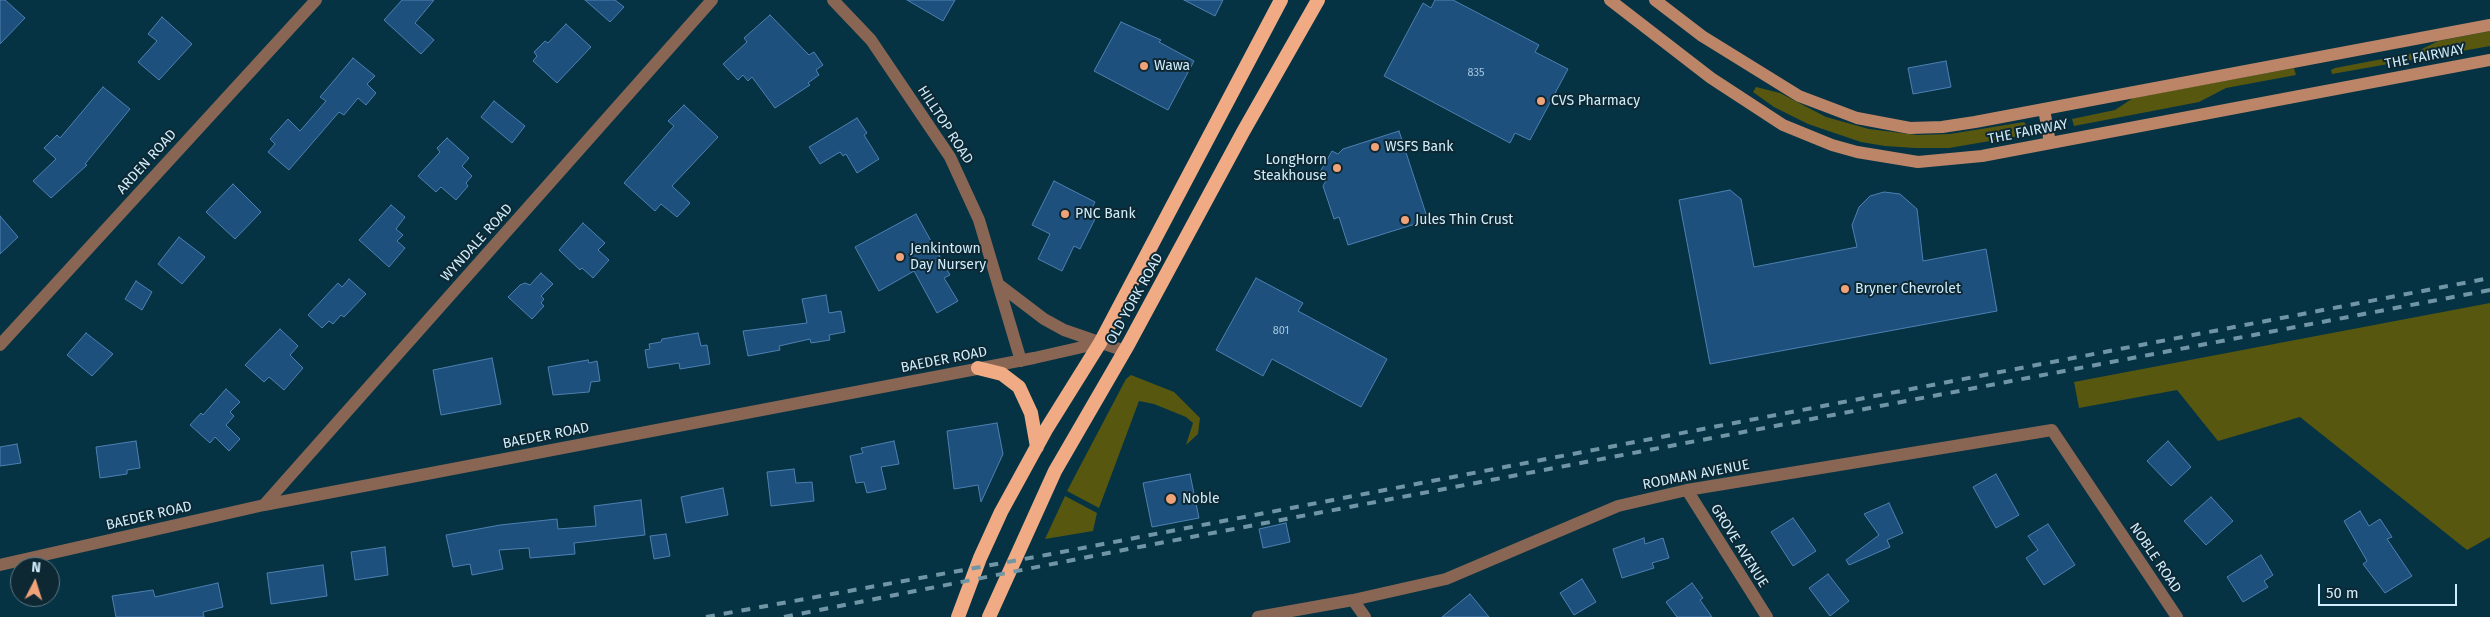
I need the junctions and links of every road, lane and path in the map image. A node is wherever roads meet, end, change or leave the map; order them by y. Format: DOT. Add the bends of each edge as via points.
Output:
graph roads {
  1 [pos="316,0"];
  2 [pos="712,0"];
  3 [pos="833,0"];
  4 [pos="1282,0"];
  5 [pos="1318,0"];
  6 [pos="1610,0"];
  7 [pos="1655,0"];
  8 [pos="2490,25"];
  9 [pos="2490,60"];
  10 [pos="2044,109"];
  11 [pos="2050,143"];
  12 [pos="998,284"];
  13 [pos="1100,344"];
  14 [pos="0,345"];
  15 [pos="1125,351"];
  16 [pos="1021,361"];
  17 [pos="978,368"];
  18 [pos="1037,448"];
  19 [pos="1687,490"];
  20 [pos="264,505"];
  21 [pos="2109,516"];
  22 [pos="0,565"];
  23 [pos="1353,600"];
  24 [pos="958,617"];
  25 [pos="989,617"];
  26 [pos="1258,617"];
  27 [pos="1364,617"];
  28 [pos="1767,617"];
  29 [pos="2177,617"];
  1 -- 14 [label="street, ARDEN ROAD"];
  2 -- 20 [label="street, WYNDALE ROAD"];
  3 -- 12 [label="street, HILLTOP ROAD" via="872,40 950,157 978,220"];
  4 -- 13 [label="highway, OLD YORK ROAD"];
  5 -- 15 [label="highway, OLD YORK ROAD"];
  6 -- 11 [label="main road, THE FAIRWAY" via="1686,60 1756,109 1783,125 1832,145 1918,162 1982,156"];
  7 -- 10 [label="main road, THE FAIRWAY" via="1702,36 1777,84 1828,109 1857,118 1887,125 1942,127"];
  8 -- 10 [label="main road, THE FAIRWAY"];
  9 -- 11 [label="main road, THE FAIRWAY"];
  10 -- 11 [label="main road"];
  12 -- 13 [label="street" via="1044,319"];
  12 -- 16 [label="street, HILLTOP ROAD"];
  13 -- 15 [label="street"];
  13 -- 16 [label="street, BAEDER ROAD"];
  13 -- 18 [label="highway, OLD YORK ROAD"];
  15 -- 25 [label="highway, OLD YORK ROAD" via="1062,459"];
  16 -- 17 [label="street, BAEDER ROAD"];
  17 -- 18 [label="highway" via="1002,374 1020,387 1031,413"];
  17 -- 20 [label="street, BAEDER ROAD"];
  18 -- 24 [label="highway, OLD YORK ROAD" via="1001,512"];
  19 -- 21 [label="street, RODMAN AVENUE" via="2052,430"];
  19 -- 23 [label="street, RODMAN AVENUE" via="1618,506 1446,579"];
  19 -- 28 [label="street, GROVE AVENUE"];
  20 -- 22 [label="street, BAEDER ROAD"];
  21 -- 29 [label="street, NOBLE ROAD"];
  23 -- 26 [label="street, RODMAN AVENUE"];
  23 -- 27 [label="street"];
}
